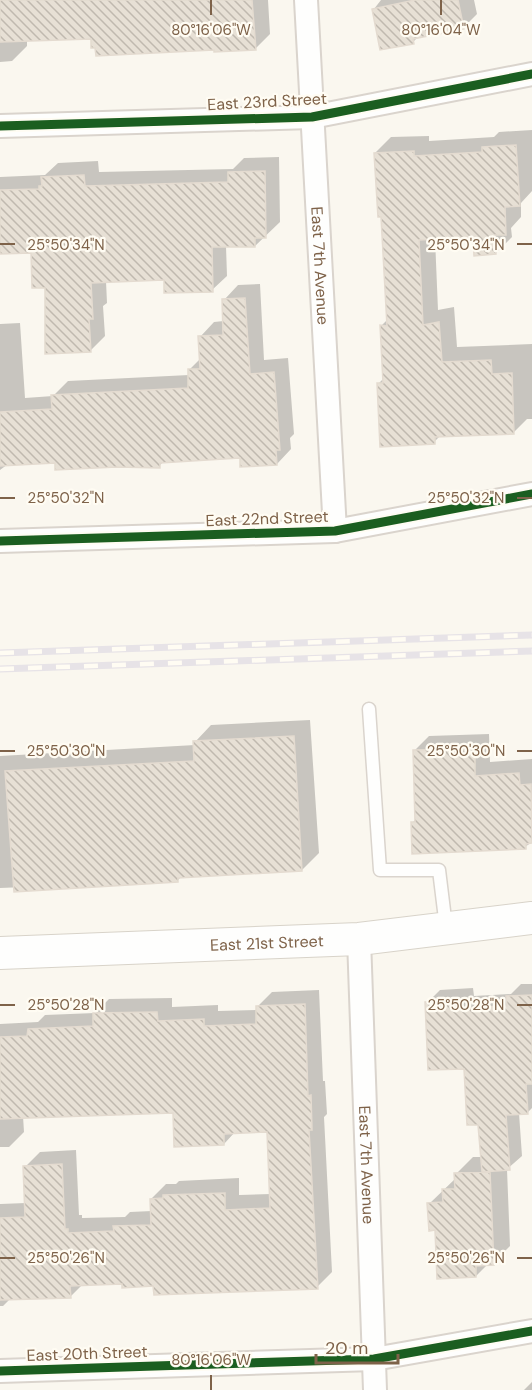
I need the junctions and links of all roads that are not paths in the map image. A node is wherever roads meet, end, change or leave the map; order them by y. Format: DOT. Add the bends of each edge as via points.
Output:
graph roads {
  1 [pos="306,0"];
  2 [pos="532,74"];
  3 [pos="312,117"];
  4 [pos="0,126"];
  5 [pos="532,494"];
  6 [pos="335,531"];
  7 [pos="0,541"];
  8 [pos="369,709"];
  9 [pos="532,918"];
  10 [pos="446,928"];
  11 [pos="358,939"];
  12 [pos="0,953"];
  13 [pos="532,1331"];
  14 [pos="374,1359"];
  15 [pos="0,1371"];
  16 [pos="375,1390"];
  1 -- 3 [label="street, East 7th Avenue"];
  2 -- 3 [label="street, East 23rd Street"];
  3 -- 4 [label="street, East 23rd Street"];
  3 -- 6 [label="street, East 7th Avenue"];
  5 -- 6 [label="street, East 22nd Street"];
  6 -- 7 [label="street, East 22nd Street"];
  8 -- 10 [label="lane" via="380,870 439,870"];
  9 -- 10 [label="main road, East 21st Street"];
  10 -- 11 [label="main road, East 21st Street"];
  11 -- 12 [label="main road, East 21st Street"];
  11 -- 14 [label="street, East 7th Avenue"];
  13 -- 14 [label="street, East 20th Street"];
  14 -- 15 [label="street, East 20th Street"];
  14 -- 16 [label="street, East 7th Avenue"];
}
